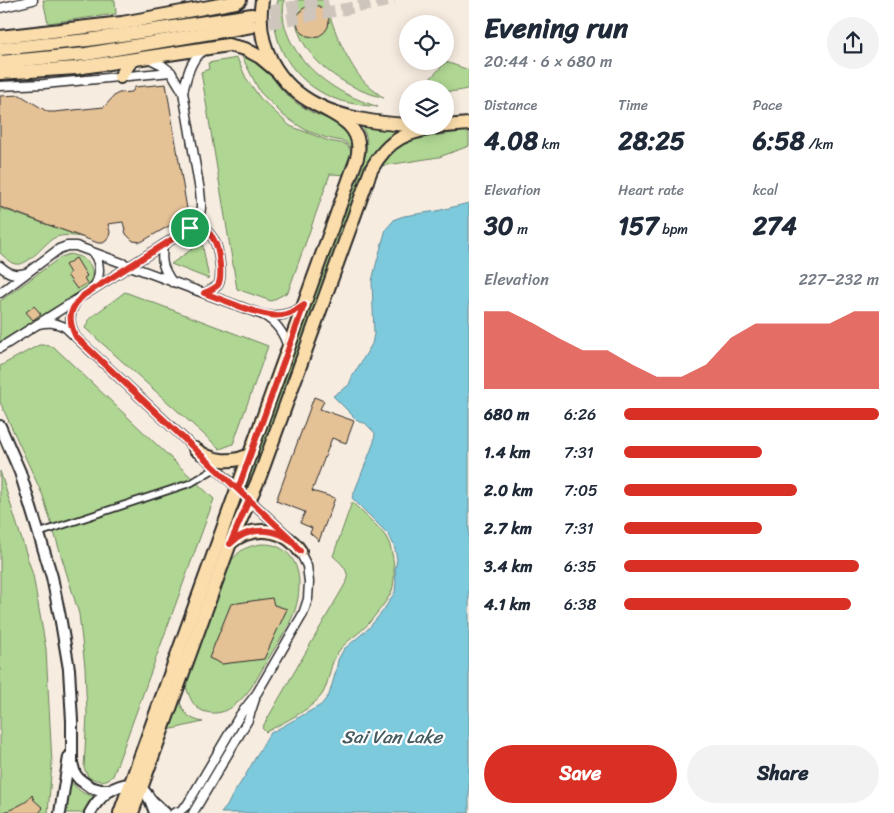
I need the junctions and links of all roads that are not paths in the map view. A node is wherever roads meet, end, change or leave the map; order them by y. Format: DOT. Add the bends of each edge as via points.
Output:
graph roads {
  1 [pos="33,0"];
  2 [pos="240,0"];
  3 [pos="262,0"];
  4 [pos="0,8"];
  5 [pos="0,37"];
  6 [pos="209,48"];
  7 [pos="0,49"];
  8 [pos="148,58"];
  9 [pos="132,60"];
  10 [pos="0,62"];
  11 [pos="171,72"];
  12 [pos="278,72"];
  13 [pos="0,73"];
  14 [pos="120,77"];
  15 [pos="0,86"];
  16 [pos="183,92"];
  17 [pos="317,105"];
  18 [pos="399,124"];
  19 [pos="469,124"];
  20 [pos="454,125"];
  21 [pos="408,135"];
  22 [pos="190,228"];
  23 [pos="163,245"];
  24 [pos="93,253"];
  25 [pos="1,266"];
  26 [pos="130,266"];
  27 [pos="30,271"];
  28 [pos="172,282"];
  29 [pos="0,292"];
  30 [pos="87,293"];
  31 [pos="204,293"];
  32 [pos="304,305"];
  33 [pos="260,313"];
  34 [pos="38,324"];
  35 [pos="76,337"];
  36 [pos="0,348"];
  37 [pos="288,350"];
  38 [pos="0,426"];
  39 [pos="195,449"];
  40 [pos="250,454"];
  41 [pos="216,468"];
  42 [pos="238,489"];
  43 [pos="249,500"];
  44 [pos="40,533"];
  45 [pos="230,544"];
  46 [pos="300,551"];
  47 [pos="257,693"];
  48 [pos="71,744"];
  49 [pos="136,786"];
  50 [pos="111,790"];
  51 [pos="150,798"];
  52 [pos="60,813"];
  53 [pos="90,813"];
  54 [pos="120,813"];
  55 [pos="132,813"];
  56 [pos="155,813"];
  57 [pos="165,813"];
  58 [pos="174,813"];
  59 [pos="193,813"];
  1 -- 4 [label="street"];
  2 -- 5 [label="main road" via="122,23"];
  3 -- 12 [label="main road" via="263,39 266,52"];
  6 -- 8 [label="main road"];
  6 -- 12 [label="main road" via="228,45 245,49"];
  6 -- 16 [label="street" via="195,59"];
  7 -- 10 [label="main road" via="252,20 86,54"];
  8 -- 9 [label="main road"];
  8 -- 11 [label="street"];
  9 -- 13 [label="main road"];
  9 -- 14 [label="main road"];
  11 -- 14 [label="street"];
  11 -- 16 [label="street"];
  12 -- 17 [label="main road"];
  14 -- 15 [label="street"];
  16 -- 22 [label="street" via="202,205 200,215"];
  17 -- 18 [label="main road" via="356,118"];
  17 -- 32 [label="main road" via="355,132 359,150"];
  19 -- 20 [label="main road"];
  21 -- 43 [label="main road" via="388,147 371,170"];
  22 -- 23 [label="street"];
  22 -- 31 [label="street" via="201,228 215,243 220,280 217,286"];
  23 -- 26 [label="street"];
  23 -- 28 [label="street" via="162,258"];
  24 -- 26 [label="street"];
  24 -- 27 [label="street" via="67,246"];
  24 -- 30 [label="street" via="99,275"];
  25 -- 27 [label="street" via="15,275"];
  25 -- 29 [label="street" via="6,278"];
  26 -- 28 [label="street"];
  26 -- 30 [label="street"];
  27 -- 29 [label="street"];
  28 -- 31 [label="street"];
  30 -- 34 [label="street"];
  30 -- 35 [label="street" via="76,301 72,309 71,328"];
  31 -- 33 [label="street"];
  32 -- 33 [label="street" via="283,315"];
  32 -- 37 [label="main road"];
  33 -- 37 [label="street" via="280,329"];
  34 -- 35 [label="street" via="56,323"];
  34 -- 36 [label="street"];
  35 -- 39 [label="street"];
  37 -- 40 [label="main road"];
  38 -- 44 [label="street" via="20,472"];
  39 -- 40 [label="main road" via="208,458 224,461"];
  39 -- 41 [label="street"];
  40 -- 42 [label="main road"];
  41 -- 42 [label="street"];
  41 -- 44 [label="street" via="191,483"];
  42 -- 43 [label="street"];
  42 -- 49 [label="main road"];
  43 -- 45 [label="main road"];
  43 -- 46 [label="street"];
  44 -- 48 [label="street" via="52,577 69,669"];
  45 -- 46 [label="main road" via="245,534 267,531 287,538"];
  45 -- 49 [label="main road"];
  46 -- 47 [label="street" via="309,577 307,604"];
  47 -- 58 [label="street" via="240,715 186,805"];
  47 -- 59 [label="street" via="248,720"];
  48 -- 50 [label="street" via="72,763 79,779 90,787"];
  48 -- 52 [label="street"];
  49 -- 50 [label="street"];
  49 -- 51 [label="street"];
  49 -- 54 [label="main road"];
  49 -- 55 [label="main road"];
  50 -- 53 [label="street"];
  51 -- 56 [label="street"];
  51 -- 57 [label="street"];
}
